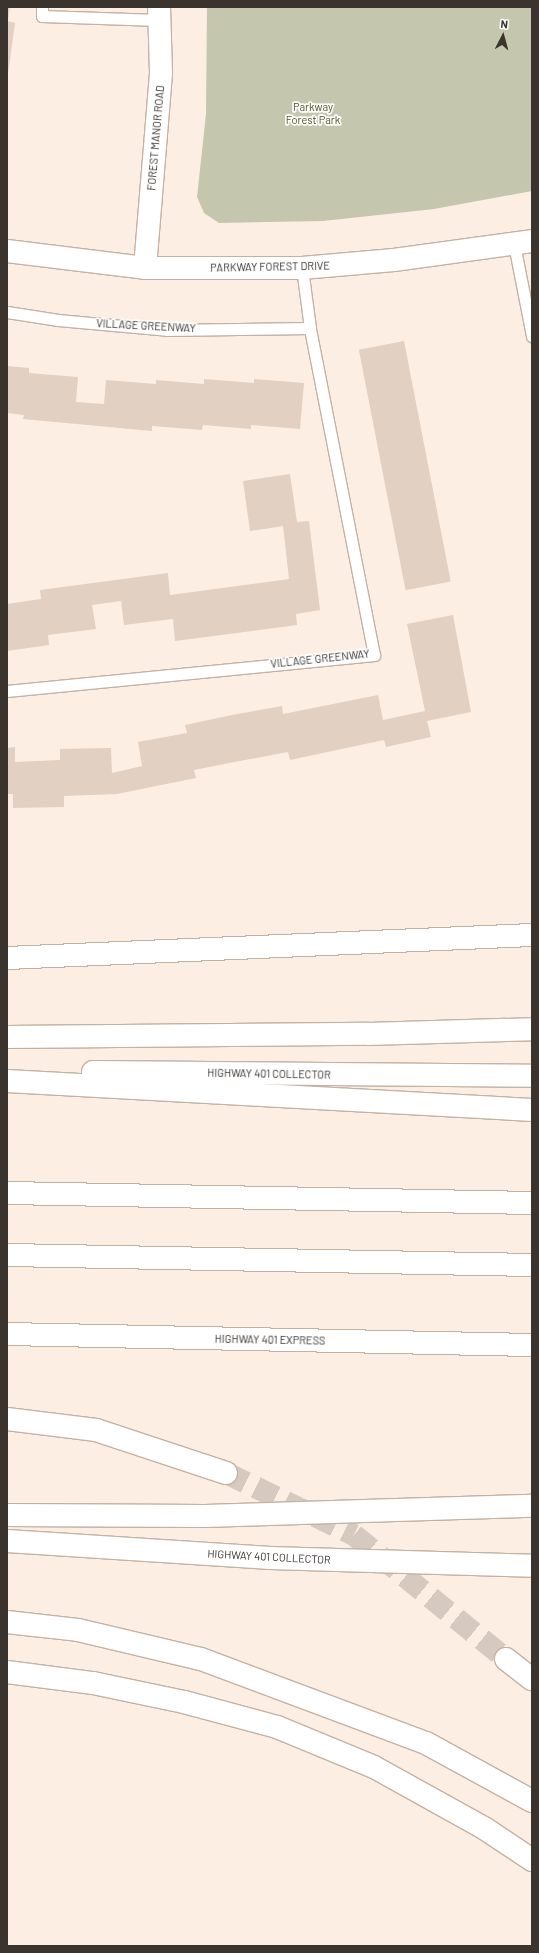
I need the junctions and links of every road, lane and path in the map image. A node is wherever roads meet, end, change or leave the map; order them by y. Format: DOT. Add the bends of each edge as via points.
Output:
graph roads {
  1 [pos="42,7"];
  2 [pos="159,14"];
  3 [pos="523,242"];
  4 [pos="7,251"];
  5 [pos="145,268"];
  6 [pos="302,268"];
  7 [pos="7,312"];
  8 [pos="310,328"];
  9 [pos="532,336"];
  10 [pos="7,691"];
  11 [pos="532,935"];
  12 [pos="7,958"];
  13 [pos="532,1029"];
  14 [pos="7,1037"];
  15 [pos="7,1071"];
  16 [pos="532,1076"];
  17 [pos="7,1081"];
  18 [pos="532,1110"];
  19 [pos="7,1193"];
  20 [pos="532,1203"];
  21 [pos="7,1255"];
  22 [pos="532,1265"];
  23 [pos="7,1334"];
  24 [pos="532,1345"];
  25 [pos="7,1419"];
  26 [pos="226,1473"];
  27 [pos="532,1506"];
  28 [pos="7,1514"];
  29 [pos="7,1541"];
  30 [pos="532,1566"];
  31 [pos="7,1622"];
  32 [pos="506,1659"];
  33 [pos="7,1672"];
  34 [pos="532,1679"];
  35 [pos="532,1801"];
  36 [pos="532,1860"];
  1 -- 2 [label="lane" via="42,16"];
  2 -- 5 [label="main road, FOREST MANOR ROAD" via="161,73"];
  3 -- 6 [label="main road, PARKWAY FOREST DRIVE" via="394,260"];
  3 -- 9 [label="lane"];
  4 -- 5 [label="main road, PARKWAY FOREST DRIVE"];
  5 -- 6 [label="main road, PARKWAY FOREST DRIVE"];
  6 -- 8 [label="lane, VILLAGE GREENWAY"];
  7 -- 8 [label="lane, VILLAGE GREENWAY" via="58,320 167,330"];
  8 -- 10 [label="lane, VILLAGE GREENWAY" via="374,655"];
  11 -- 12 [label="main road"];
  13 -- 14 [label="main road" via="368,1034"];
  15 -- 16 [label="main road, HIGHWAY 401 COLLECTOR"];
  17 -- 18 [label="main road"];
  19 -- 20 [label="main road"];
  21 -- 22 [label="main road"];
  23 -- 24 [label="main road, HIGHWAY 401 EXPRESS"];
  25 -- 26 [label="main road" via="96,1430"];
  27 -- 28 [label="main road" via="206,1516"];
  29 -- 30 [label="main road, HIGHWAY 401 COLLECTOR" via="270,1558"];
  31 -- 35 [label="main road" via="78,1630 201,1659 426,1743"];
  32 -- 34 [label="main road"];
  33 -- 36 [label="main road" via="92,1683 184,1702 277,1727 374,1767 484,1828"];
}
